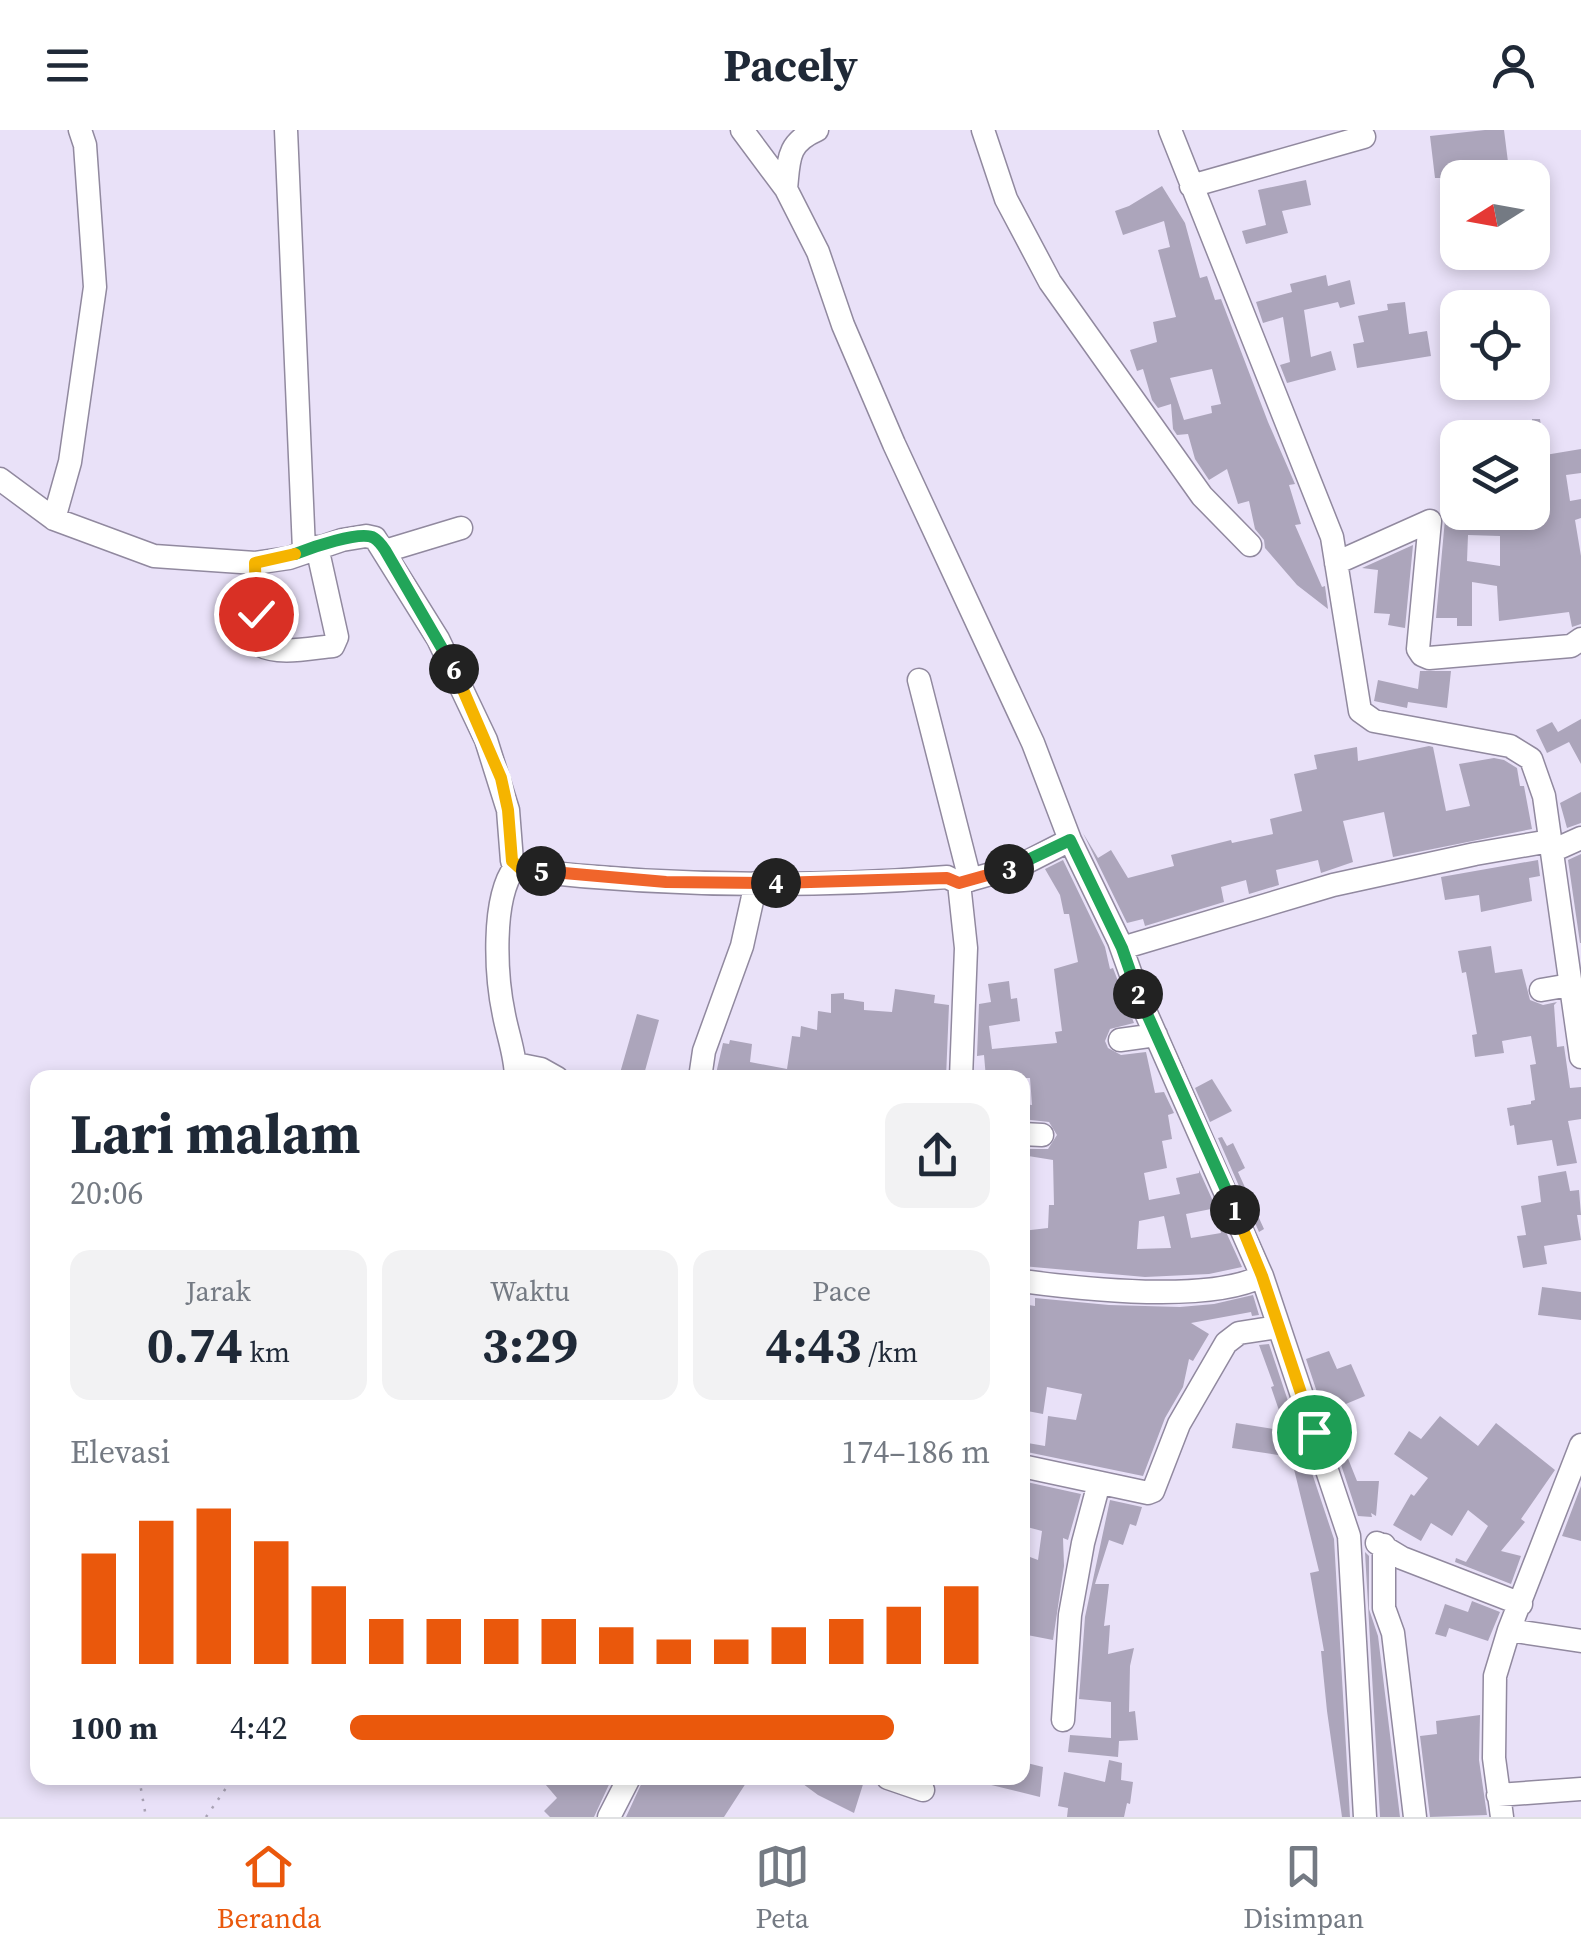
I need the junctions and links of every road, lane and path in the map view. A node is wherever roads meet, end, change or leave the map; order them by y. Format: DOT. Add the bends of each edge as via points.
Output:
graph roads {
  1 [pos="80,130"];
  2 [pos="286,130"];
  3 [pos="742,130"];
  4 [pos="817,130"];
  5 [pos="983,130"];
  6 [pos="1170,130"];
  7 [pos="1364,137"];
  8 [pos="1191,186"];
  9 [pos="786,188"];
  10 [pos="0,478"];
  11 [pos="54,520"];
  12 [pos="461,528"];
  13 [pos="1250,545"];
  14 [pos="310,548"];
  15 [pos="385,550"];
  16 [pos="255,563"];
  17 [pos="1336,564"];
  18 [pos="1581,639"];
  19 [pos="919,680"];
  20 [pos="1581,838"];
  21 [pos="1070,840"];
  22 [pos="1551,846"];
  23 [pos="513,870"];
  24 [pos="964,881"];
  25 [pos="756,883"];
  26 [pos="1122,948"];
  27 [pos="1570,985"];
  28 [pos="1541,990"];
  29 [pos="1156,1035"];
  30 [pos="1120,1040"];
  31 [pos="1581,1057"];
  32 [pos="515,1064"];
  33 [pos="701,1070"];
  34 [pos="961,1070"];
  35 [pos="1262,1276"];
  36 [pos="1030,1282"];
  37 [pos="1278,1327"];
  38 [pos="1581,1445"];
  39 [pos="1030,1468"];
  40 [pos="1099,1482"];
  41 [pos="1349,1536"];
  42 [pos="1384,1544"];
  43 [pos="1520,1604"];
  44 [pos="1509,1630"];
  45 [pos="1581,1640"];
  46 [pos="1063,1720"];
  47 [pos="140,1785"];
  48 [pos="228,1785"];
  49 [pos="625,1785"];
  50 [pos="908,1785"];
  51 [pos="1581,1789"];
  52 [pos="923,1790"];
  53 [pos="1500,1806"];
  54 [pos="146,1817"];
  55 [pos="206,1817"];
  56 [pos="609,1817"];
  57 [pos="1365,1817"];
  58 [pos="1415,1817"];
  1 -- 11 [label="street" via="95,287 70,462"];
  2 -- 14 [label="street"];
  3 -- 9 [label="street"];
  4 -- 9 [label="street" via="795,144"];
  5 -- 13 [label="street" via="1006,199 1050,282 1202,496"];
  6 -- 8 [label="street"];
  7 -- 8 [label="street"];
  8 -- 17 [label="street" via="1332,536"];
  9 -- 21 [label="street"];
  10 -- 11 [label="street"];
  11 -- 16 [label="street" via="142,554"];
  12 -- 15 [label="street"];
  14 -- 15 [label="street" via="366,536"];
  14 -- 16 [label="street"];
  14 -- 16 [label="street" via="337,637 333,646 278,650 258,644"];
  15 -- 23 [label="street" via="438,639 486,740 508,810"];
  17 -- 18 [label="street" via="1430,521 1422,655 1572,646"];
  17 -- 22 [label="street" via="1360,711 1374,720 1510,746 1531,760"];
  19 -- 24 [label="street"];
  20 -- 22 [label="street"];
  21 -- 24 [label="street" via="1019,866"];
  21 -- 26 [label="street"];
  22 -- 26 [label="street" via="1475,854 1333,885"];
  22 -- 27 [label="street"];
  23 -- 25 [label="street"];
  23 -- 32 [label="street" via="498,945 500,996"];
  24 -- 25 [label="street"];
  24 -- 34 [label="street"];
  25 -- 33 [label="street"];
  26 -- 29 [label="street"];
  27 -- 28 [label="street"];
  27 -- 31 [label="street"];
  29 -- 30 [label="street"];
  29 -- 35 [label="street"];
  35 -- 36 [label="street" via="1196,1292"];
  35 -- 37 [label="street"];
  37 -- 40 [label="street" via="1239,1333 1226,1343 1179,1424 1153,1491"];
  37 -- 41 [label="street"];
  38 -- 43 [label="street"];
  39 -- 40 [label="street"];
  40 -- 46 [label="street" via="1070,1615"];
  41 -- 42 [label="street"];
  41 -- 57 [label="street"];
  42 -- 43 [label="street" via="1402,1558"];
  42 -- 58 [label="street" via="1384,1608 1393,1633"];
  43 -- 44 [label="street"];
  44 -- 45 [label="street"];
  44 -- 53 [label="street" via="1494,1692"];
  47 -- 54 [label="path"];
  48 -- 55 [label="path"];
  49 -- 56 [label="street"];
  50 -- 52 [label="street"];
  51 -- 53 [label="street"];
}
